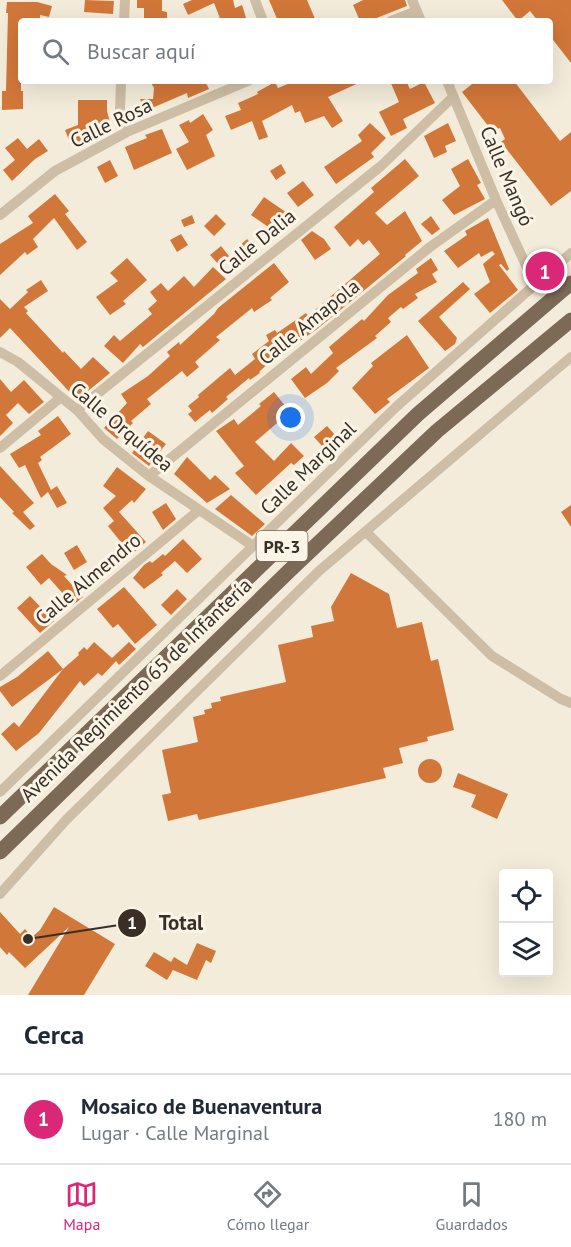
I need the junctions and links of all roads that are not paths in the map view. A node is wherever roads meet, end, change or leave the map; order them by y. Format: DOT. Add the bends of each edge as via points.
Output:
graph roads {
  1 [pos="125,0"];
  2 [pos="255,0"];
  3 [pos="417,10"];
  4 [pos="124,18"];
  5 [pos="262,18"];
  6 [pos="398,18"];
  7 [pos="121,84"];
  8 [pos="241,84"];
  9 [pos="448,84"];
  10 [pos="453,97"];
  11 [pos="127,132"];
  12 [pos="496,200"];
  13 [pos="0,215"];
  14 [pos="571,253"];
  15 [pos="571,283"];
  16 [pos="536,285"];
  17 [pos="571,320"];
  18 [pos="0,352"];
  19 [pos="571,357"];
  20 [pos="60,398"];
  21 [pos="77,410"];
  22 [pos="0,448"];
  23 [pos="149,476"];
  24 [pos="199,510"];
  25 [pos="366,532"];
  26 [pos="253,546"];
  27 [pos="0,676"];
  28 [pos="571,703"];
  29 [pos="1,790"];
  30 [pos="0,817"];
  31 [pos="0,852"];
  32 [pos="0,894"];
  1 -- 4 [label="street"];
  2 -- 5 [label="street"];
  3 -- 6 [label="street"];
  7 -- 11 [label="street" via="120,111"];
  8 -- 11 [label="street, Calle Rosa"];
  9 -- 10 [label="street, Calle Mangó"];
  10 -- 12 [label="street, Calle Mangó"];
  10 -- 21 [label="street, Calle Dalia" via="381,166"];
  11 -- 13 [label="street, Calle Rosa" via="55,171"];
  12 -- 16 [label="street, Calle Mangó"];
  12 -- 23 [label="street, Calle Amapola" via="430,247"];
  14 -- 16 [label="street, Calle Marginal"];
  15 -- 30 [label="main road, Avenida Regimiento 65 de Infantería / PR-3" via="418,414"];
  16 -- 26 [label="street, Calle Marginal" via="396,407"];
  17 -- 31 [label="main road, Avenida Regimiento 65 de Infantería / PR-3" via="437,431"];
  18 -- 20 [label="street, Calle Orquídea" via="18,362"];
  19 -- 25 [label="street"];
  20 -- 21 [label="street, Calle Orquídea"];
  20 -- 22 [label="street"];
  21 -- 23 [label="street, Calle Orquídea" via="103,439"];
  23 -- 24 [label="street, Calle Orquídea"];
  24 -- 26 [label="street, Calle Orquídea"];
  24 -- 27 [label="street, Calle Almendro"];
  25 -- 28 [label="street" via="492,656"];
  25 -- 32 [label="street" via="319,571 75,812"];
  26 -- 29 [label="street, Calle Marginal"];
}
